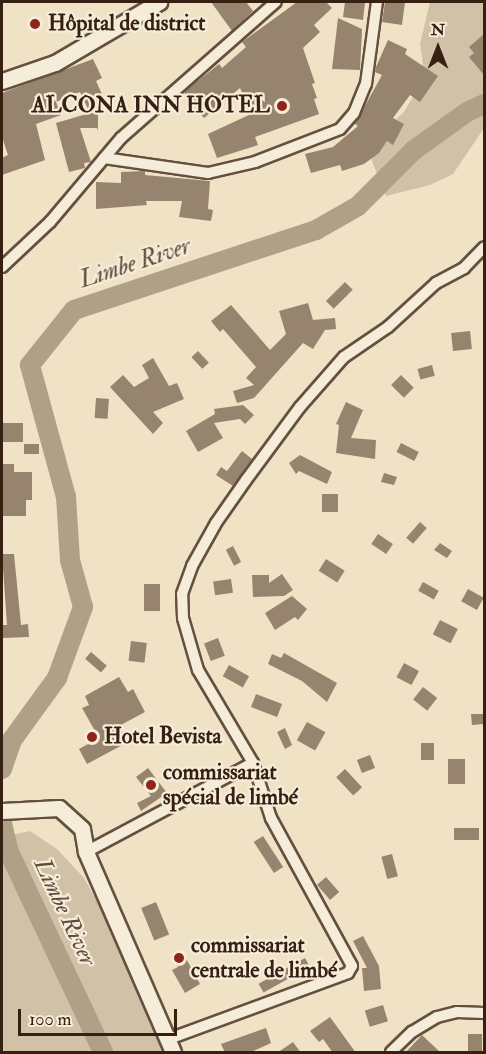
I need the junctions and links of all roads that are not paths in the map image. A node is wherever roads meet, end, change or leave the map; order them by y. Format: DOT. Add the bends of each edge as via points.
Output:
graph roads {
  1 [pos="159,2"];
  2 [pos="276,2"];
  3 [pos="377,2"];
  4 [pos="2,81"];
  5 [pos="104,158"];
  6 [pos="484,248"];
  7 [pos="2,267"];
  8 [pos="253,763"];
  9 [pos="8,810"];
  10 [pos="86,852"];
  11 [pos="484,1013"];
  12 [pos="170,1046"];
  13 [pos="391,1053"];
  1 -- 4 [label="street" via="55,63"];
  2 -- 5 [label="street" via="187,77"];
  3 -- 5 [label="street" via="366,84 354,113 340,129 255,162 208,173"];
  5 -- 7 [label="street" via="50,222"];
  6 -- 8 [label="street" via="464,268 436,283 388,327 344,357 300,407 253,471 216,523 192,566 182,602 198,670"];
  8 -- 10 [label="street"];
  8 -- 12 [label="street" via="271,818 352,966 348,973"];
  9 -- 10 [label="street" via="59,808 82,829"];
  10 -- 12 [label="street"];
  11 -- 13 [label="street" via="457,1012 437,1017 412,1032"];
}
